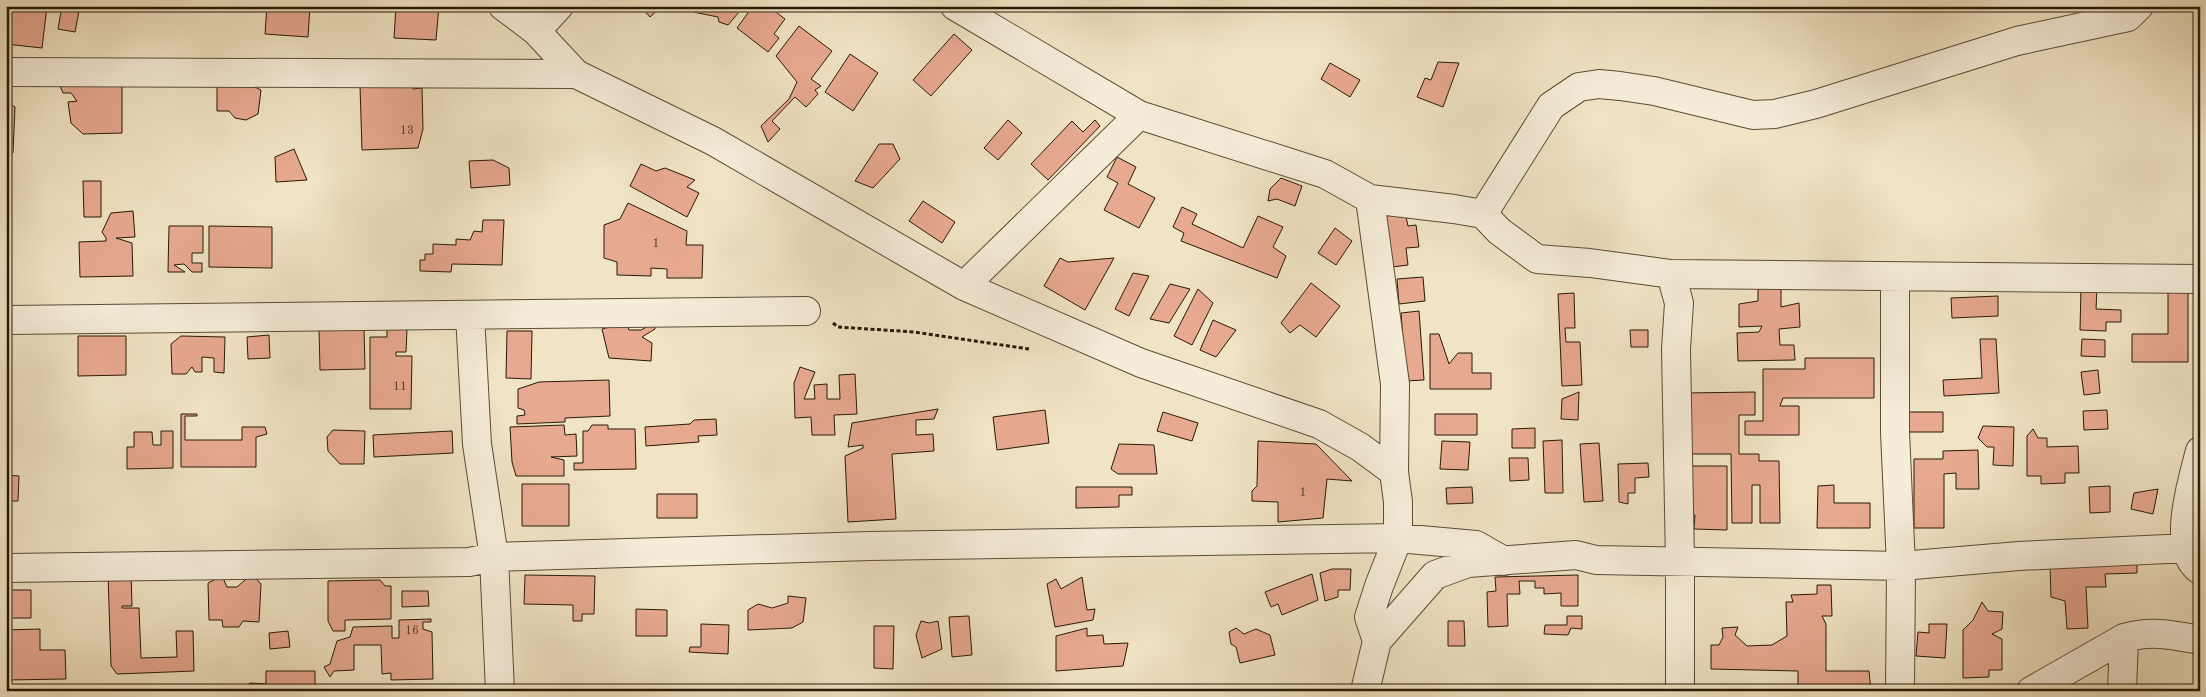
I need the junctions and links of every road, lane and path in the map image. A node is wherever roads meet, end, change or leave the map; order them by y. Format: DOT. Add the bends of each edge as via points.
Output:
graph roads {
  1 [pos="503,6"];
  2 [pos="560,6"];
  3 [pos="955,6"];
  4 [pos="2139,6"];
  5 [pos="536,31"];
  6 [pos="6,72"];
  7 [pos="576,74"];
  8 [pos="1139,115"];
  9 [pos="1370,199"];
  10 [pos="1483,214"];
  11 [pos="1671,274"];
  12 [pos="1896,278"];
  13 [pos="2200,279"];
  14 [pos="964,286"];
  15 [pos="806,311"];
  16 [pos="470,315"];
  17 [pos="6,320"];
  18 [pos="1033,349"];
  19 [pos="2200,450"];
  20 [pos="1394,472"];
  21 [pos="1398,538"];
  22 [pos="494,557"];
  23 [pos="2194,559"];
  24 [pos="1504,561"];
  25 [pos="1680,562"];
  26 [pos="1901,566"];
  27 [pos="6,568"];
  28 [pos="2124,638"];
  29 [pos="2200,640"];
  30 [pos="1376,641"];
  31 [pos="500,691"];
  32 [pos="1365,691"];
  33 [pos="1680,691"];
  34 [pos="1900,691"];
  35 [pos="2031,691"];
  36 [pos="2122,691"];
  1 -- 5 [label="street"];
  2 -- 5 [label="street"];
  3 -- 8 [label="street"];
  4 -- 10 [label="street" via="2128,17 2017,41 1775,114 1753,115 1620,86 1599,84 1579,87 1551,106"];
  5 -- 7 [label="street"];
  6 -- 7 [label="street"];
  7 -- 14 [label="street" via="713,141"];
  8 -- 9 [label="street" via="1324,174"];
  8 -- 14 [label="street"];
  9 -- 10 [label="street"];
  9 -- 20 [label="street" via="1395,384"];
  10 -- 11 [label="street" via="1499,231 1537,259"];
  11 -- 12 [label="street"];
  11 -- 25 [label="street" via="1679,303 1676,349"];
  12 -- 13 [label="street"];
  12 -- 26 [label="street" via="1896,432"];
  14 -- 20 [label="street" via="1141,363 1319,424 1360,447"];
  15 -- 16 [label="street"];
  15 -- 18 [label="path" via="824,314 838,327 914,332"];
  16 -- 17 [label="street"];
  16 -- 22 [label="street" via="477,444"];
  19 -- 23 [label="street" via="2186,505 2184,529"];
  20 -- 21 [label="street"];
  21 -- 22 [label="street" via="870,546"];
  21 -- 24 [label="street" via="1476,546"];
  21 -- 30 [label="street" via="1369,618"];
  22 -- 27 [label="street" via="469,562"];
  22 -- 31 [label="street"];
  23 -- 26 [label="street" via="2019,556"];
  24 -- 25 [label="street" via="1576,555 1596,560"];
  24 -- 30 [label="street" via="1468,563 1435,575"];
  25 -- 26 [label="street"];
  25 -- 33 [label="street"];
  26 -- 34 [label="street"];
  28 -- 29 [label="street" via="2141,633 2163,633"];
  28 -- 35 [label="street"];
  28 -- 36 [label="street"];
  30 -- 32 [label="street"];
}
